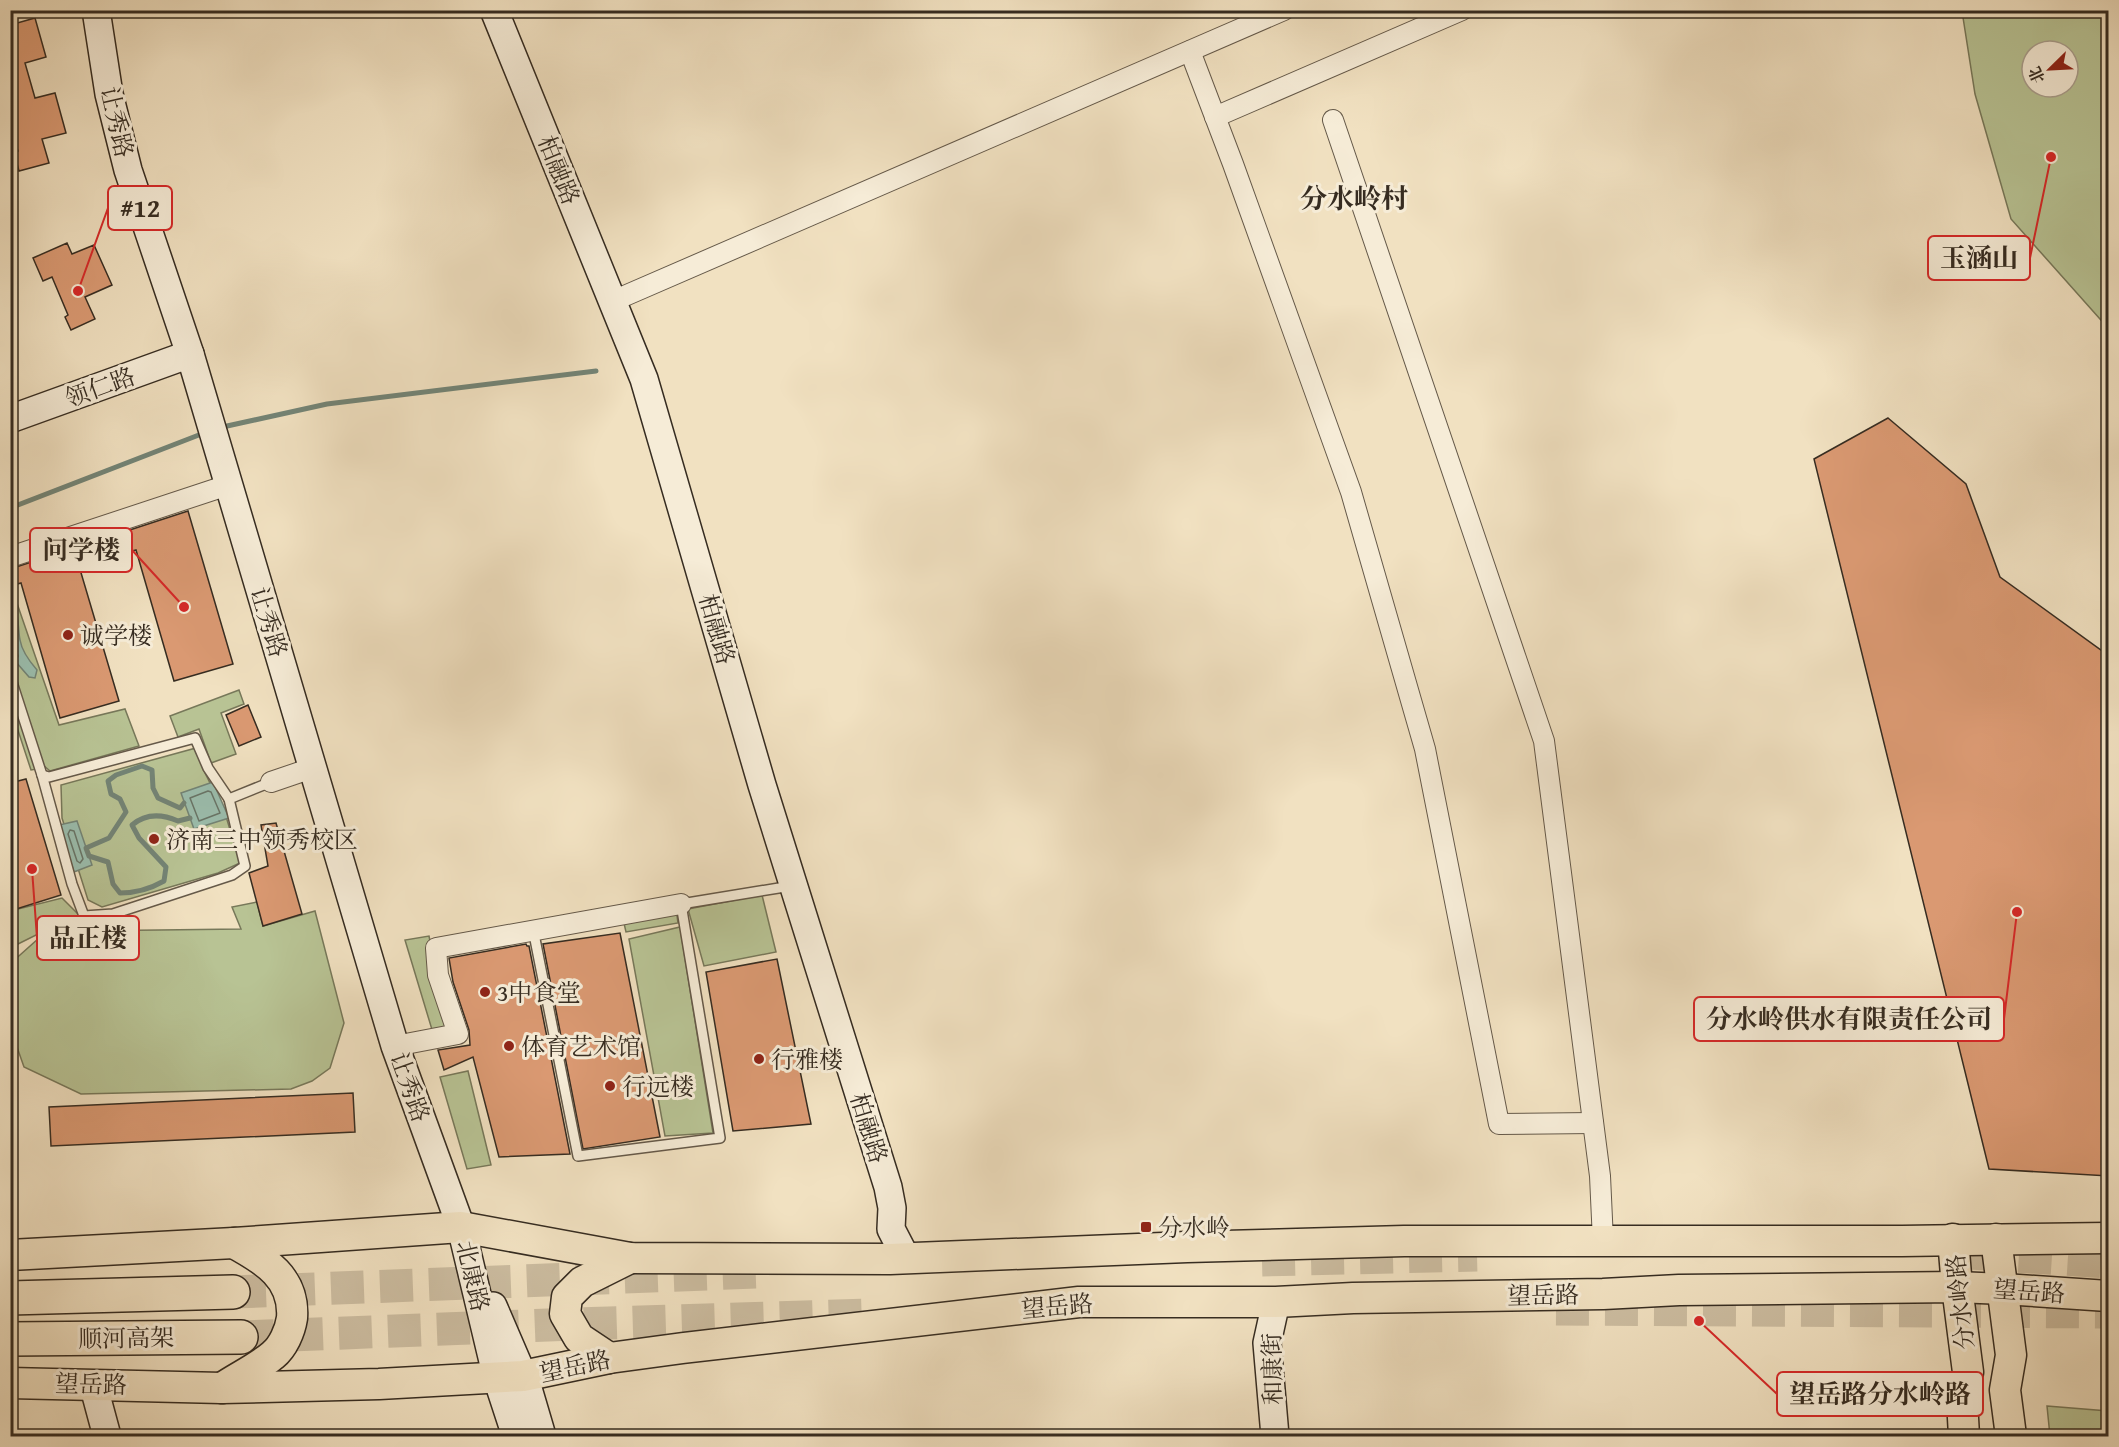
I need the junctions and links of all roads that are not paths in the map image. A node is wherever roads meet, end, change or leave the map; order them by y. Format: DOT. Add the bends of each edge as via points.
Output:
graph roads {
  1 [pos="96,10"];
  2 [pos="494,10"];
  3 [pos="1284,10"];
  4 [pos="1462,10"];
  5 [pos="1190,51"];
  6 [pos="1215,117"];
  7 [pos="1333,120"];
  8 [pos="613,302"];
  9 [pos="190,354"];
  10 [pos="10,419"];
  11 [pos="228,485"];
  12 [pos="10,557"];
  13 [pos="10,676"];
  14 [pos="312,768"];
  15 [pos="42,775"];
  16 [pos="271,782"];
  17 [pos="229,798"];
  18 [pos="794,886"];
  19 [pos="681,904"];
  20 [pos="533,929"];
  21 [pos="395,1046"];
  22 [pos="1593,1123"];
  23 [pos="462,1227"];
  24 [pos="2109,1238"];
  25 [pos="1953,1239"];
  26 [pos="1996,1239"];
  27 [pos="1603,1241"];
  28 [pos="234,1243"];
  29 [pos="10,1255"];
  30 [pos="630,1258"];
  31 [pos="906,1258"];
  32 [pos="1957,1287"];
  33 [pos="2004,1289"];
  34 [pos="233,1292"];
  35 [pos="2109,1296"];
  36 [pos="10,1298"];
  37 [pos="1276,1302"];
  38 [pos="241,1337"];
  39 [pos="10,1339"];
  40 [pos="609,1358"];
  41 [pos="510,1377"];
  42 [pos="10,1383"];
  43 [pos="93,1384"];
  44 [pos="222,1388"];
  45 [pos="107,1437"];
  46 [pos="516,1437"];
  47 [pos="542,1437"];
  48 [pos="1275,1437"];
  49 [pos="1964,1437"];
  50 [pos="2011,1437"];
  1 -- 9 [label="street, 让秀路" via="128,170"];
  2 -- 8 [label="street, 柏融路"];
  3 -- 5 [label="street"];
  4 -- 6 [label="street"];
  5 -- 6 [label="street"];
  5 -- 8 [label="street"];
  6 -- 22 [label="street" via="1351,492 1425,748 1499,1124"];
  7 -- 22 [label="street" via="1544,741"];
  8 -- 18 [label="street, 柏融路" via="644,379"];
  9 -- 10 [label="street, 领仁路"];
  9 -- 11 [label="street, 让秀路"];
  11 -- 12 [label="street"];
  11 -- 14 [label="street, 让秀路"];
  13 -- 15 [label="lane"];
  14 -- 16 [label="street"];
  14 -- 21 [label="street, 让秀路"];
  15 -- 17 [label="lane" via="50,777 195,738 208,768"];
  15 -- 17 [label="lane" via="84,916 113,914 232,875 244,866"];
  16 -- 17 [label="lane"];
  18 -- 19 [label="lane"];
  18 -- 31 [label="street, 柏融路" via="888,1187 891,1229"];
  19 -- 20 [label="street"];
  19 -- 20 [label="lane" via="720,1138 578,1156"];
  20 -- 21 [label="street" via="436,948 438,975 458,1034"];
  21 -- 23 [label="street, 让秀路"];
  22 -- 27 [label="street"];
  23 -- 28 [label="main road, 望岳路"];
  23 -- 30 [label="main road, 望岳路"];
  23 -- 41 [label="street, 北康路"];
  24 -- 26 [label="main road, 望岳路"];
  25 -- 26 [label="main road, 望岳路"];
  25 -- 27 [label="main road, 望岳路"];
  25 -- 32 [label="main road, 分水岭路"];
  26 -- 33 [label="main road, 分水岭路"];
  27 -- 31 [label="main road, 望岳路" via="1404,1241"];
  28 -- 29 [label="main road, 望岳路"];
  28 -- 44 [label="main road" via="281,1276 293,1303 291,1330 275,1354"];
  30 -- 31 [label="main road, 望岳路"];
  30 -- 40 [label="main road" via="582,1282 567,1297 565,1314 579,1338"];
  32 -- 33 [label="main road, 望岳路"];
  32 -- 37 [label="main road, 望岳路" via="1679,1290"];
  32 -- 49 [label="main road, 分水岭路" via="1968,1372 1962,1400"];
  33 -- 35 [label="main road, 望岳路"];
  33 -- 50 [label="main road, 分水岭路" via="2011,1355 2005,1390"];
  34 -- 36 [label="highway, 顺河高架"];
  37 -- 40 [label="main road, 望岳路" via="1079,1302"];
  37 -- 48 [label="street, 和康街" via="1267,1343"];
  38 -- 39 [label="highway, 顺河高架"];
  40 -- 41 [label="main road, 望岳路"];
  41 -- 44 [label="main road, 望岳路"];
  41 -- 46 [label="street, 北康路"];
  41 -- 47 [label="street, 北康路"];
  42 -- 43 [label="main road, 望岳路"];
  43 -- 44 [label="main road, 望岳路"];
  43 -- 45 [label="street"];
}
